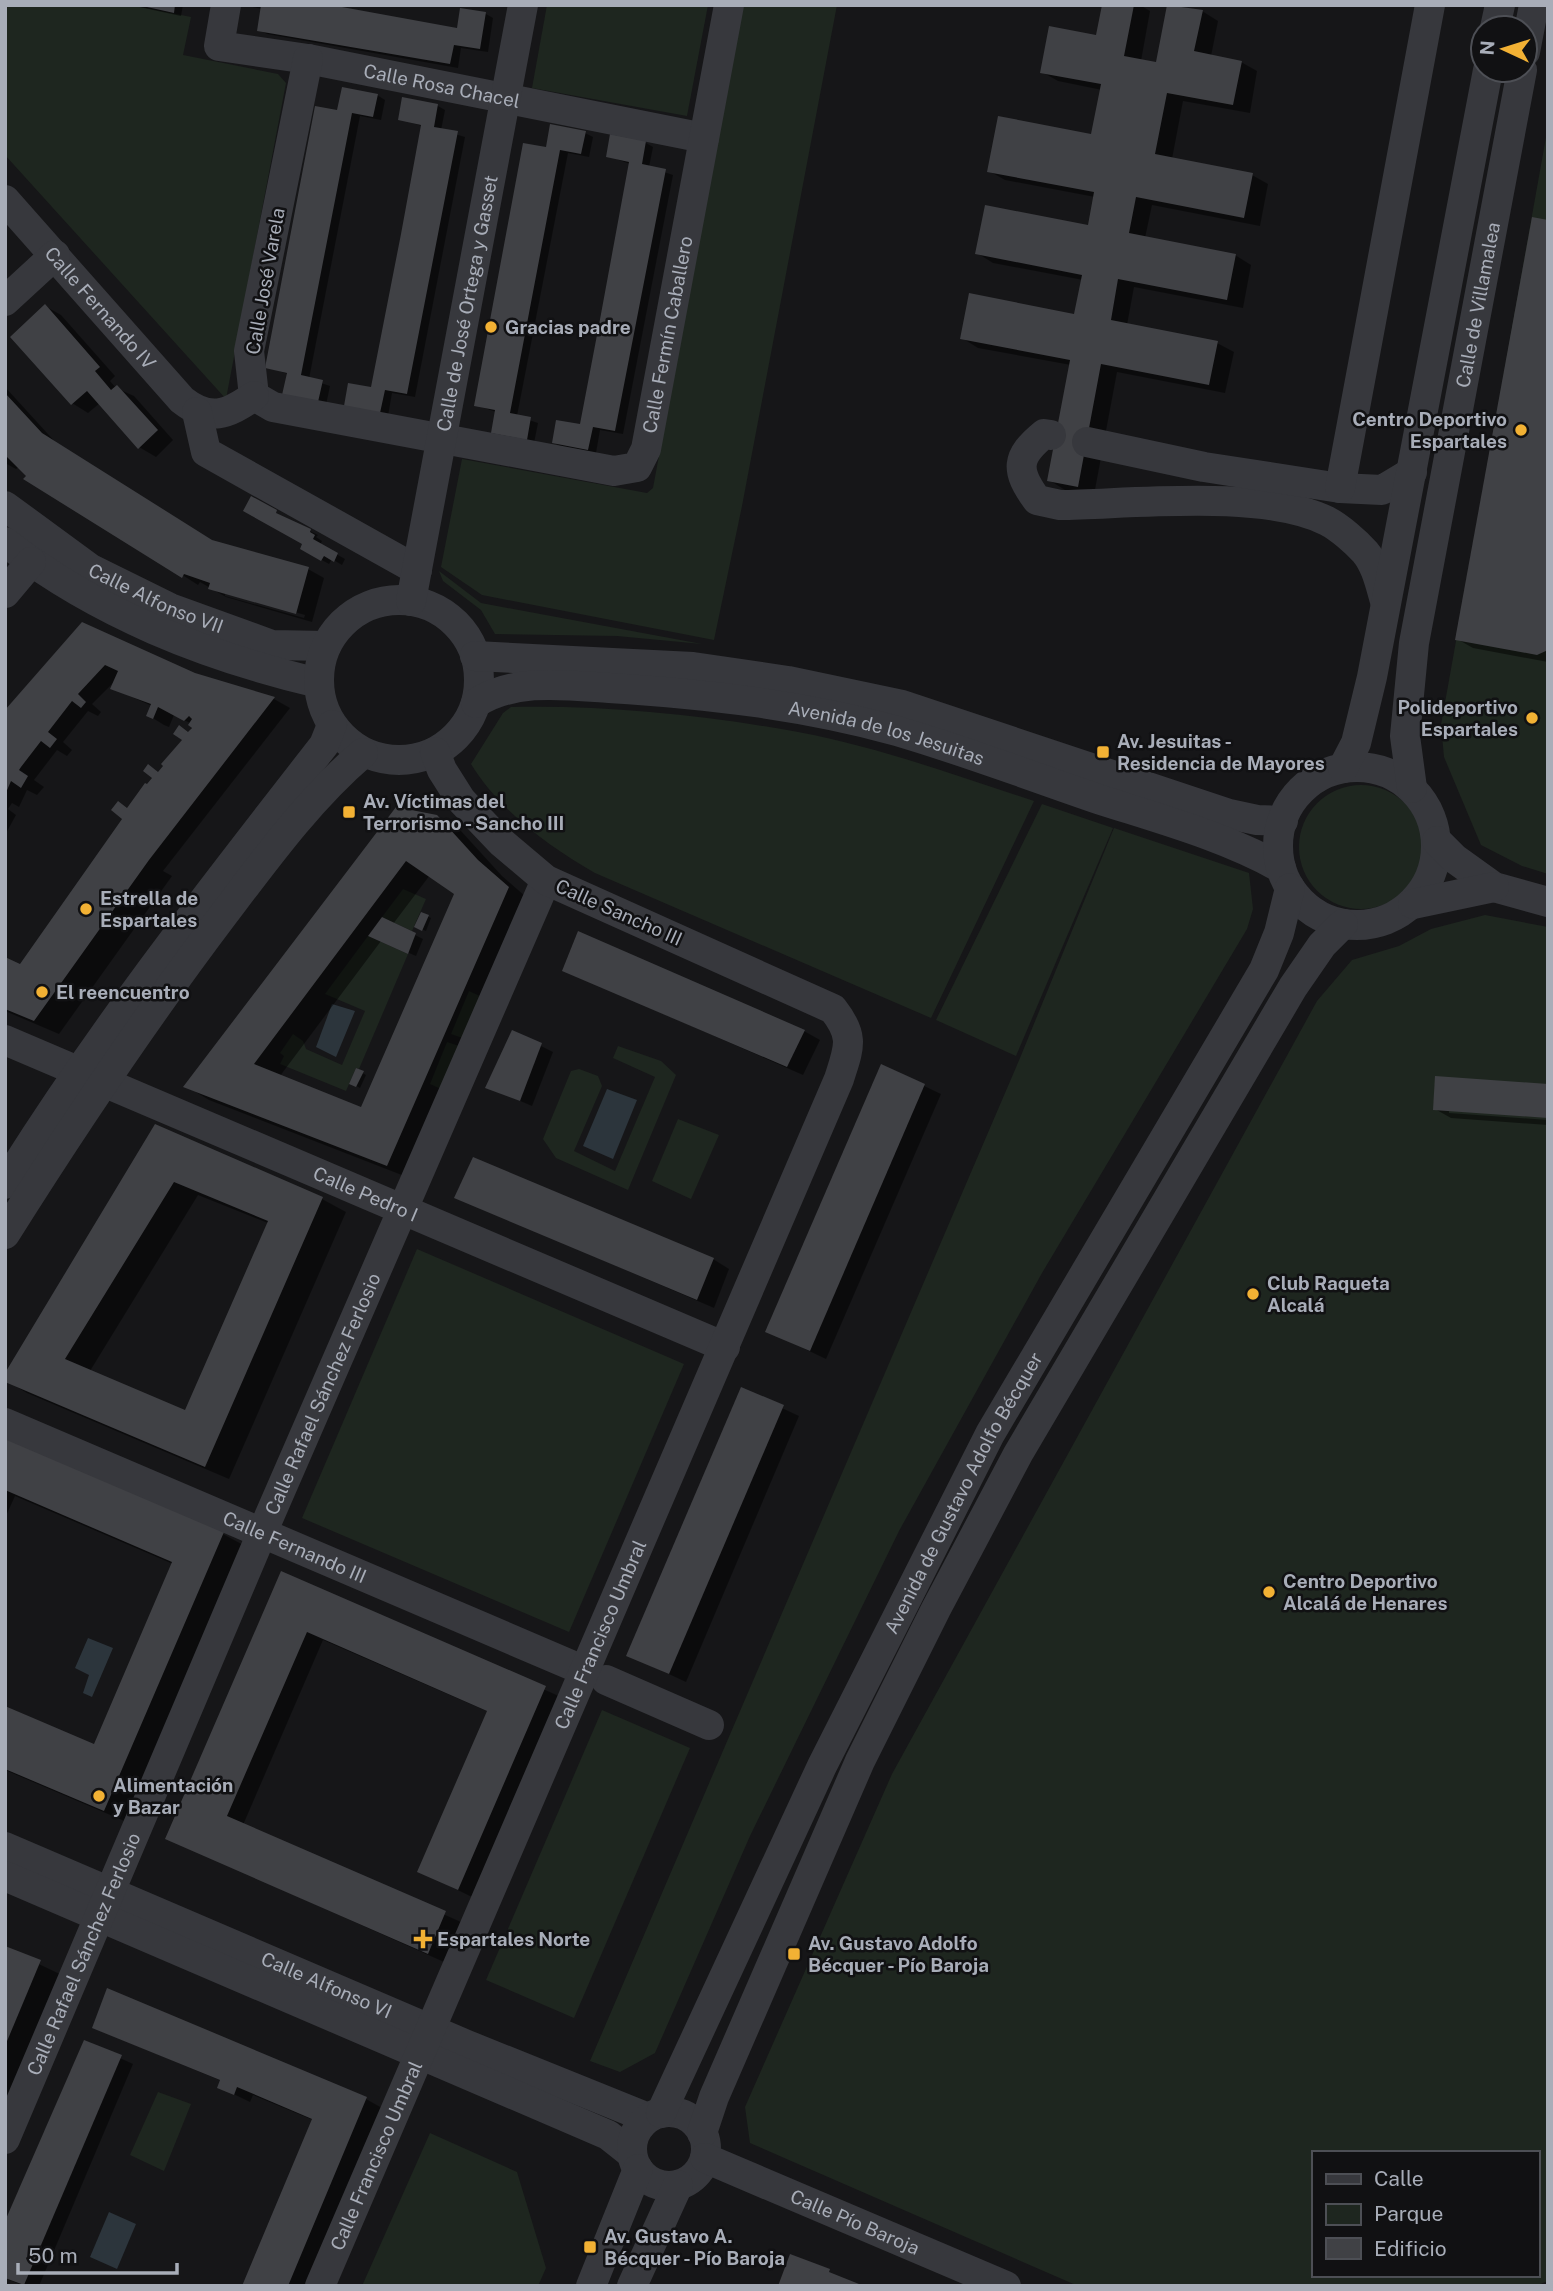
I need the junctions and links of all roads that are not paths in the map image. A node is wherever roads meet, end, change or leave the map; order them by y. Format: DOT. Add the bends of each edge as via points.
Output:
graph roads {
  1 [pos="226,5"];
  2 [pos="523,5"];
  3 [pos="729,5"];
  4 [pos="1430,5"];
  5 [pos="308,59"];
  6 [pos="1485,84"];
  7 [pos="1518,84"];
  8 [pos="506,99"];
  9 [pos="704,138"];
  10 [pos="5,200"];
  11 [pos="55,255"];
  12 [pos="5,301"];
  13 [pos="254,396"];
  14 [pos="197,412"];
  15 [pos="1051,435"];
  16 [pos="442,439"];
  17 [pos="1087,442"];
  18 [pos="1412,472"];
  19 [pos="1340,488"];
  20 [pos="5,506"];
  21 [pos="5,542"];
  22 [pos="31,562"];
  23 [pos="417,570"];
  24 [pos="5,593"];
  25 [pos="411,601"];
  26 [pos="1386,605"];
  27 [pos="326,646"];
  28 [pos="475,656"];
  29 [pos="318,683"];
  30 [pos="476,703"];
  31 [pos="332,725"];
  32 [pos="435,752"];
  33 [pos="363,753"];
  34 [pos="1343,768"];
  35 [pos="1412,788"];
  36 [pos="1283,821"];
  37 [pos="1437,841"];
  38 [pos="1286,878"];
  39 [pos="546,880"];
  40 [pos="1494,887"];
  41 [pos="1548,902"];
  42 [pos="1413,904"];
  43 [pos="1343,924"];
  44 [pos="811,997"];
  45 [pos="5,1040"];
  46 [pos="89,1077"];
  47 [pos="5,1184"];
  48 [pos="402,1208"];
  49 [pos="5,1234"];
  50 [pos="724,1347"];
  51 [pos="5,1423"];
  52 [pos="262,1532"];
  53 [pos="596,1675"];
  54 [pos="709,1725"];
  55 [pos="5,1847"];
  56 [pos="5,1876"];
  57 [pos="105,1905"];
  58 [pos="427,2043"];
  59 [pos="655,2116"];
  60 [pos="5,2140"];
  61 [pos="703,2145"];
  62 [pos="635,2161"];
  63 [pos="678,2185"];
  64 [pos="967,2278"];
  65 [pos="320,2286"];
  66 [pos="591,2286"];
  67 [pos="632,2286"];
  68 [pos="1006,2286"];
  1 -- 5 [label="street, Calle Rosa Chacel" via="219,46"];
  2 -- 8 [label="street, Calle de José Ortega y Gasset"];
  3 -- 9 [label="street, Calle Fermín Caballero"];
  4 -- 19 [label="street"];
  5 -- 8 [label="street, Calle Rosa Chacel"];
  5 -- 13 [label="street, Calle José Varela" via="248,351"];
  6 -- 18 [label="street, Calle de Villamalea"];
  7 -- 35 [label="street, Calle de Villamalea" via="1410,665 1405,736"];
  8 -- 9 [label="street, Calle Rosa Chacel"];
  8 -- 16 [label="street, Calle de José Ortega y Gasset"];
  9 -- 16 [label="street, Calle Fermín Caballero" via="646,449 637,467 614,471"];
  10 -- 11 [label="street, Calle Fernando IV"];
  11 -- 12 [label="street"];
  11 -- 14 [label="street, Calle Fernando IV" via="181,400"];
  13 -- 14 [label="street" via="229,414"];
  13 -- 16 [label="street" via="273,407"];
  14 -- 23 [label="street" via="206,452"];
  15 -- 26 [label="street" via="1044,434 1028,447 1020,462 1023,481 1037,500 1060,505 1199,500 1279,507 1328,521 1366,552"];
  16 -- 23 [label="street, Calle de José Ortega y Gasset"];
  17 -- 19 [label="street" via="1204,467"];
  18 -- 19 [label="street" via="1382,490"];
  18 -- 26 [label="street, Calle de Villamalea"];
  20 -- 27 [label="street, Calle Alfonso VII" via="91,569 170,608 272,645"];
  21 -- 22 [label="street, Calle Alfonso VII"];
  22 -- 24 [label="street"];
  22 -- 29 [label="street, Calle Alfonso VII" via="71,589 161,634 264,670"];
  23 -- 25 [label="street, Calle de José Ortega y Gasset"];
  25 -- 27 [label="street" via="387,600 363,608 341,624"];
  25 -- 28 [label="street" via="428,605 455,622"];
  26 -- 34 [label="street, Calle de Villamalea" via="1356,743"];
  27 -- 29 [label="street"];
  28 -- 30 [label="street" via="479,679"];
  28 -- 36 [label="street, Avenida de los Jesuitas" via="693,667 788,681 902,705 1229,814"];
  29 -- 31 [label="street"];
  30 -- 32 [label="street" via="462,730"];
  30 -- 38 [label="street, Avenida de los Jesuitas" via="495,691 531,685 694,693 786,706 896,731 1220,839"];
  31 -- 33 [label="street"];
  31 -- 46 [label="street" via="324,745 229,864"];
  32 -- 33 [label="street" via="408,760"];
  32 -- 39 [label="street, Calle Sancho III" via="461,800"];
  33 -- 46 [label="street" via="328,785"];
  34 -- 35 [label="street" via="1372,768 1392,774"];
  34 -- 36 [label="street" via="1304,788"];
  35 -- 37 [label="street" via="1428,810"];
  36 -- 38 [label="street" via="1278,844"];
  37 -- 40 [label="street"];
  37 -- 42 [label="street" via="1432,874"];
  38 -- 43 [label="street" via="1320,916"];
  38 -- 59 [label="street, Avenida de Gustavo Adolfo Bécquer" via="1279,933 1264,970 990,1434 822,1766"];
  39 -- 44 [label="street, Calle Sancho III"];
  39 -- 48 [label="street, Calle Rafael Sánchez Ferlosio"];
  40 -- 41 [label="street"];
  40 -- 42 [label="street"];
  42 -- 43 [label="street" via="1393,917 1367,925"];
  43 -- 61 [label="street, Avenida de Gustavo Adolfo Bécquer" via="1293,987 1006,1478 860,1761 714,2096"];
  44 -- 50 [label="street, Calle Francisco Umbral" via="833,1009 847,1027 848,1050"];
  45 -- 46 [label="street, Calle Pedro I"];
  46 -- 47 [label="street"];
  46 -- 48 [label="street, Calle Pedro I"];
  46 -- 49 [label="street"];
  48 -- 50 [label="street, Calle Pedro I"];
  48 -- 52 [label="street, Calle Rafael Sánchez Ferlosio"];
  50 -- 53 [label="street, Calle Francisco Umbral"];
  51 -- 52 [label="street, Calle Fernando III"];
  52 -- 53 [label="street, Calle Fernando III"];
  52 -- 57 [label="street, Calle Rafael Sánchez Ferlosio"];
  53 -- 54 [label="street, Calle Fernando III"];
  53 -- 58 [label="street, Calle Francisco Umbral"];
  55 -- 57 [label="street, Calle Alfonso VI"];
  56 -- 57 [label="street, Calle Alfonso VI"];
  57 -- 58 [label="street, Calle Alfonso VI"];
  57 -- 60 [label="street, Calle Rafael Sánchez Ferlosio"];
  58 -- 59 [label="street, Calle Alfonso VI"];
  58 -- 62 [label="street, Calle Alfonso VI" via="608,2135"];
  58 -- 65 [label="street, Calle Francisco Umbral"];
  59 -- 61 [label="street" via="685,2116"];
  59 -- 62 [label="street" via="633,2139"];
  61 -- 63 [label="street" via="699,2171"];
  61 -- 64 [label="street, Calle Pío Baroja"];
  62 -- 63 [label="street" via="655,2184"];
  62 -- 66 [label="street"];
  63 -- 67 [label="street"];
  64 -- 68 [label="street, Calle Pío Baroja"];
}
